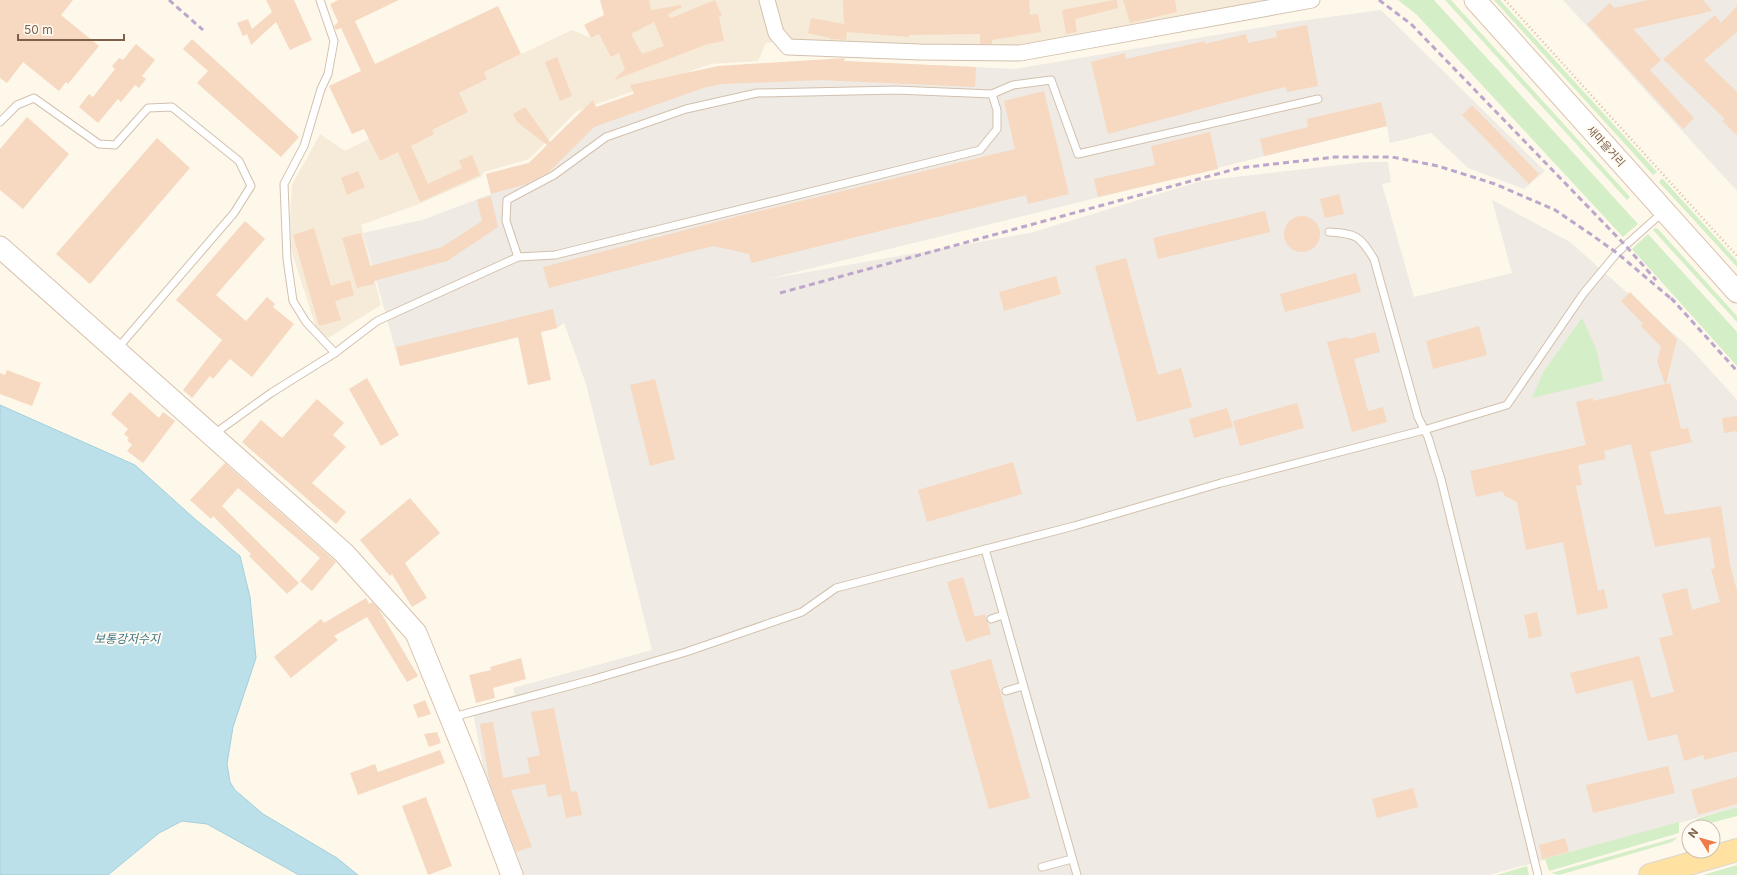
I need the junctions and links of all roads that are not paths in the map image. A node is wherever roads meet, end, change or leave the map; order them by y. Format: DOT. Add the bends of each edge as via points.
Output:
graph roads {
  1 [pos="320,0"];
  2 [pos="767,0"];
  3 [pos="1312,0"];
  4 [pos="1475,0"];
  5 [pos="992,94"];
  6 [pos="1318,99"];
  7 [pos="0,122"];
  8 [pos="1665,211"];
  9 [pos="1329,232"];
  10 [pos="0,247"];
  11 [pos="518,257"];
  12 [pos="1737,292"];
  13 [pos="117,349"];
  14 [pos="335,353"];
  15 [pos="1424,430"];
  16 [pos="212,435"];
  17 [pos="985,549"];
  18 [pos="1003,615"];
  19 [pos="990,619"];
  20 [pos="1023,686"];
  21 [pos="1006,691"];
  22 [pos="451,718"];
  23 [pos="1737,850"];
  24 [pos="1072,859"];
  25 [pos="1042,867"];
  26 [pos="512,875"];
  27 [pos="1077,875"];
  28 [pos="1538,875"];
  29 [pos="1650,875"];
  1 -- 14 [label="lane" via="334,41 328,74 304,146 284,184 287,259 293,301 306,322"];
  2 -- 3 [label="street" via="776,33 788,47 1020,53"];
  4 -- 8 [label="street, 새마을거리"];
  5 -- 6 [label="lane" via="1013,85 1051,80 1078,154"];
  5 -- 11 [label="lane" via="997,110 998,129 980,150 555,255"];
  5 -- 11 [label="lane" via="896,90 757,93 686,108 606,137 554,175 507,200 506,221"];
  7 -- 13 [label="lane" via="17,104 34,98 99,144 115,145 148,108 172,107 239,161 251,186 234,213"];
  8 -- 12 [label="street, 새마을거리"];
  8 -- 15 [label="lane" via="1617,253 1583,294 1507,405"];
  9 -- 15 [label="lane" via="1352,234 1364,243 1374,259 1418,417"];
  10 -- 13 [label="street"];
  11 -- 14 [label="lane" via="377,321"];
  13 -- 16 [label="street"];
  14 -- 16 [label="lane" via="271,393"];
  15 -- 17 [label="lane"];
  15 -- 28 [label="lane" via="1441,479"];
  16 -- 22 [label="street" via="344,553 416,633"];
  17 -- 18 [label="lane"];
  17 -- 22 [label="lane" via="836,588 802,612 686,652"];
  18 -- 19 [label="lane"];
  18 -- 20 [label="lane"];
  20 -- 21 [label="lane"];
  20 -- 24 [label="lane"];
  22 -- 26 [label="street"];
  23 -- 29 [label="main road"];
  24 -- 25 [label="lane"];
  24 -- 27 [label="lane"];
}
